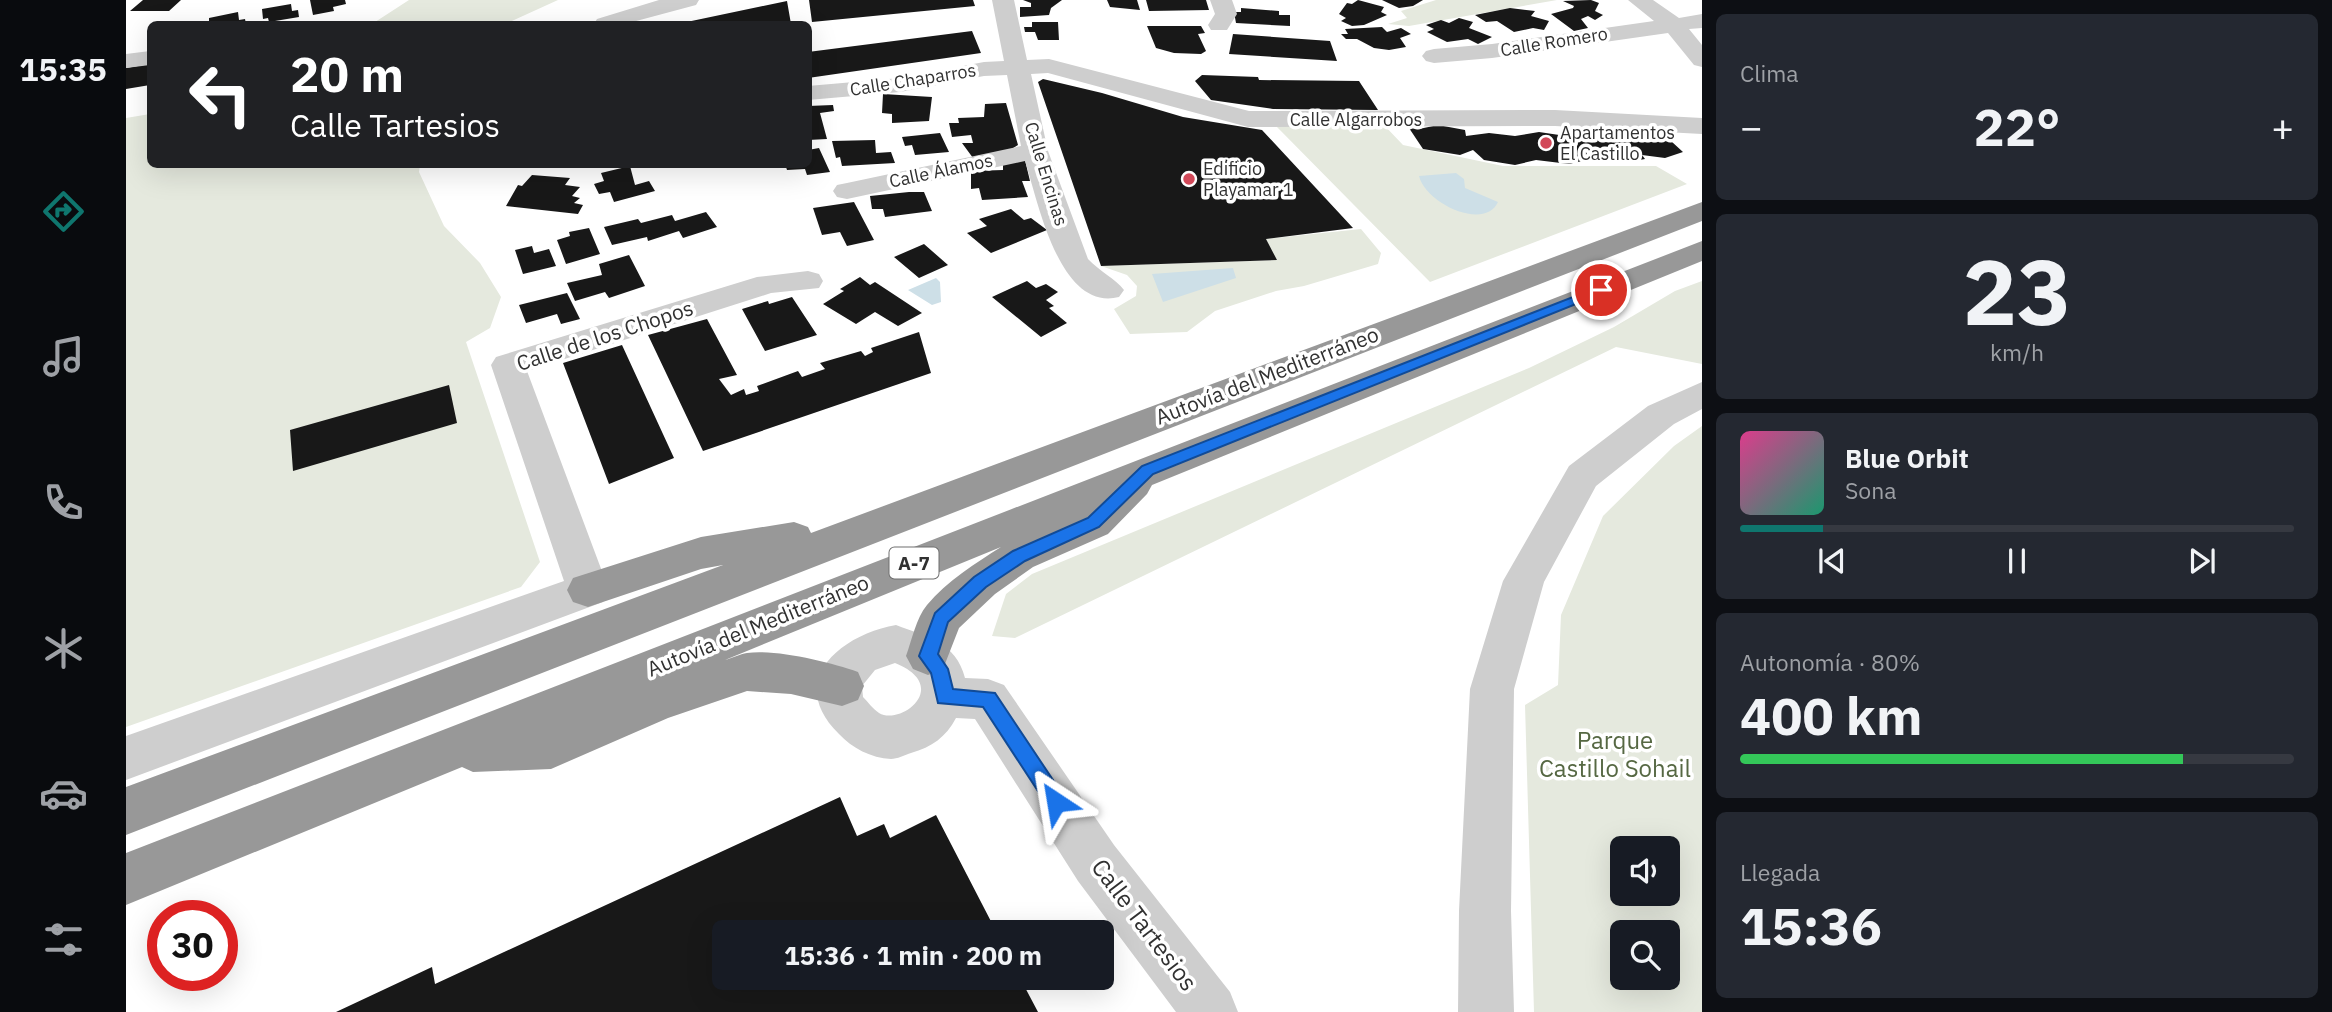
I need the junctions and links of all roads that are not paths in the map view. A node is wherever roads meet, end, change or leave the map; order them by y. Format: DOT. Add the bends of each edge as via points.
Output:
graph roads {
  1 [pos="688,0"];
  2 [pos="1003,0"];
  3 [pos="1221,0"];
  4 [pos="1639,0"];
  5 [pos="614,21"];
  6 [pos="1702,21"];
  7 [pos="1673,24"];
  8 [pos="1219,25"];
  9 [pos="1434,56"];
  10 [pos="147,58"];
  11 [pos="1702,60"];
  12 [pos="126,61"];
  13 [pos="1017,66"];
  14 [pos="812,93"];
  15 [pos="1702,126"];
  16 [pos="1035,150"];
  17 [pos="847,191"];
  18 [pos="1702,211"];
  19 [pos="1702,250"];
  20 [pos="808,281"];
  21 [pos="1108,290"];
  22 [pos="1702,394"];
  23 [pos="1148,470"];
  24 [pos="872,526"];
  25 [pos="588,590"];
  26 [pos="936,677"];
  27 [pos="842,686"];
  28 [pos="443,752"];
  29 [pos="126,758"];
  30 [pos="126,811"];
  31 [pos="126,879"];
  32 [pos="1210,1012"];
  33 [pos="1486,1012"];
  1 -- 5 [label="street"];
  2 -- 13 [label="street, Calle Encinas"];
  3 -- 8 [label="street" via="1226,14"];
  4 -- 7 [label="street"];
  6 -- 7 [label="street, Calle Romero"];
  7 -- 9 [label="street, Calle Romero"];
  7 -- 11 [label="street"];
  10 -- 12 [label="street"];
  13 -- 14 [label="street, Calle Chaparros" via="900,85"];
  13 -- 15 [label="street, Calle Algarrobos" via="1071,70 1248,119 1555,118"];
  13 -- 16 [label="street, Calle Encinas"];
  16 -- 17 [label="street, Calle Álamos"];
  16 -- 21 [label="street, Calle Encinas" via="1074,262"];
  18 -- 24 [label="highway, Autovía del Mediterráneo / A-7"];
  19 -- 23 [label="highway, Autovía del Mediterráneo / A-7"];
  20 -- 25 [label="street, Calle de los Chopos" via="768,284 508,365"];
  22 -- 33 [label="street" via="1661,415 1582,476 1524,581 1492,690"];
  23 -- 26 [label="highway" via="1094,523 1019,556 980,582 941,618"];
  23 -- 28 [label="highway, Autovía del Mediterráneo / A-7"];
  24 -- 25 [label="highway" via="701,553"];
  24 -- 30 [label="highway, Autovía del Mediterráneo / A-7"];
  25 -- 29 [label="street"];
  26 -- 27 [label="street" via="914,648 896,644 864,652 851,663"];
  26 -- 27 [label="street" via="939,711 929,723 915,732 882,736 853,721 844,708"];
  26 -- 32 [label="street, Calle Tartesios" via="988,699 1096,863"];
  27 -- 28 [label="highway" via="747,672 657,702 551,747"];
  28 -- 31 [label="highway, Autovía del Mediterráneo / A-7"];
}
